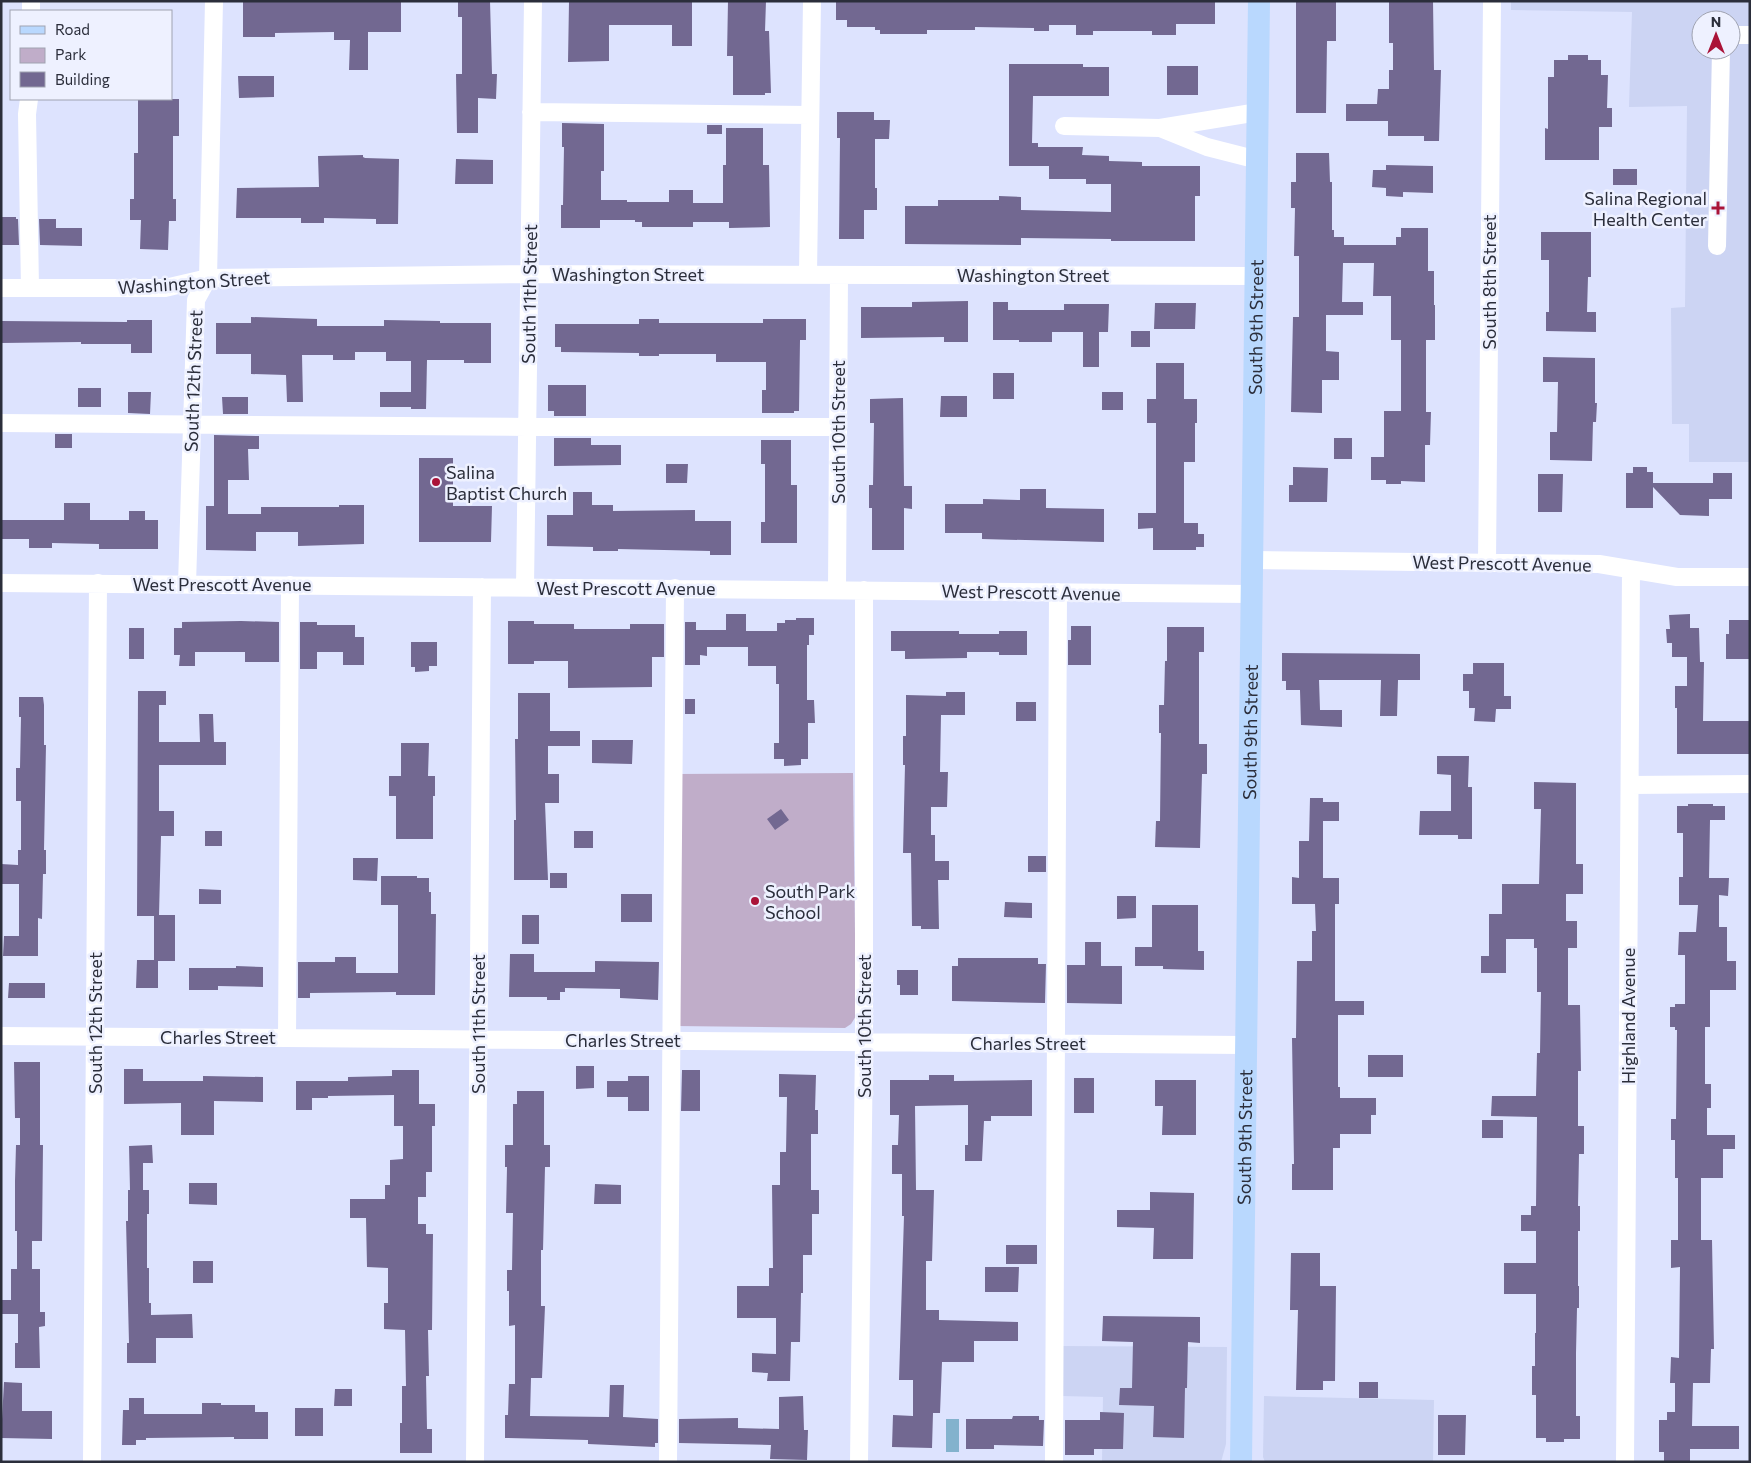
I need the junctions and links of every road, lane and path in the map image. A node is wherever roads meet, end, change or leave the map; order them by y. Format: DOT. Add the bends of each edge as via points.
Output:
graph roads {
  1 [pos="214,1"];
  2 [pos="532,1"];
  3 [pos="812,1"];
  4 [pos="1259,1"];
  5 [pos="1492,1"];
  6 [pos="1721,60"];
  7 [pos="29,100"];
  8 [pos="531,112"];
  9 [pos="1258,112"];
  10 [pos="810,115"];
  11 [pos="1064,126"];
  12 [pos="1160,128"];
  13 [pos="1258,160"];
  14 [pos="1717,246"];
  15 [pos="530,274"];
  16 [pos="808,274"];
  17 [pos="838,275"];
  18 [pos="1257,276"];
  19 [pos="208,278"];
  20 [pos="1,288"];
  21 [pos="30,288"];
  22 [pos="1,423"];
  23 [pos="192,424"];
  24 [pos="528,427"];
  25 [pos="838,427"];
  26 [pos="1252,560"];
  27 [pos="1487,562"];
  28 [pos="1631,570"];
  29 [pos="1750,577"];
  30 [pos="1,583"];
  31 [pos="98,583"];
  32 [pos="187,584"];
  33 [pos="290,585"];
  34 [pos="482,587"];
  35 [pos="525,587"];
  36 [pos="675,588"];
  37 [pos="837,590"];
  38 [pos="864,590"];
  39 [pos="1058,592"];
  40 [pos="1252,594"];
  41 [pos="1750,784"];
  42 [pos="1630,785"];
  43 [pos="1,1036"];
  44 [pos="95,1036"];
  45 [pos="287,1038"];
  46 [pos="478,1039"];
  47 [pos="671,1041"];
  48 [pos="864,1042"];
  49 [pos="1056,1043"];
  50 [pos="1245,1045"];
  51 [pos="92,1462"];
  52 [pos="475,1462"];
  53 [pos="668,1462"];
  54 [pos="859,1462"];
  55 [pos="1054,1462"];
  56 [pos="1241,1462"];
  57 [pos="1625,1462"];
  1 -- 19 [label="street, South 12th Street"];
  2 -- 8 [label="street, South 11th Street"];
  3 -- 10 [label="street"];
  4 -- 9 [label="main road, South 9th Street"];
  5 -- 27 [label="street, South 8th Street"];
  6 -- 14 [label="street"];
  7 -- 21 [label="street"];
  8 -- 10 [label="street"];
  8 -- 15 [label="street, South 11th Street"];
  9 -- 12 [label="street"];
  9 -- 13 [label="main road, South 9th Street"];
  10 -- 16 [label="street"];
  11 -- 12 [label="street"];
  12 -- 13 [label="street" via="1206,147"];
  13 -- 18 [label="main road, South 9th Street"];
  15 -- 16 [label="street, Washington Street"];
  15 -- 19 [label="street, Washington Street"];
  15 -- 24 [label="street, South 11th Street"];
  16 -- 17 [label="street, Washington Street"];
  17 -- 18 [label="street, Washington Street"];
  17 -- 25 [label="street, South 10th Street"];
  18 -- 26 [label="main road, South 9th Street"];
  19 -- 21 [label="street, Washington Street" via="166,288"];
  19 -- 23 [label="street, South 12th Street" via="196,300"];
  20 -- 21 [label="street, Washington Street"];
  22 -- 23 [label="street"];
  23 -- 24 [label="street"];
  23 -- 32 [label="street, South 12th Street"];
  24 -- 25 [label="street"];
  24 -- 35 [label="street, South 11th Street"];
  25 -- 37 [label="street, South 10th Street"];
  26 -- 27 [label="street, West Prescott Avenue"];
  26 -- 40 [label="main road, South 9th Street"];
  27 -- 28 [label="street, West Prescott Avenue" via="1599,564"];
  28 -- 29 [label="street, West Prescott Avenue" via="1677,577"];
  28 -- 42 [label="street, Highland Avenue"];
  30 -- 31 [label="street, West Prescott Avenue"];
  31 -- 32 [label="street, West Prescott Avenue"];
  31 -- 44 [label="street, South 12th Street"];
  32 -- 33 [label="street, West Prescott Avenue"];
  33 -- 34 [label="street, West Prescott Avenue"];
  33 -- 45 [label="street"];
  34 -- 35 [label="street, West Prescott Avenue"];
  34 -- 46 [label="street, South 11th Street"];
  35 -- 36 [label="street, West Prescott Avenue"];
  36 -- 37 [label="street, West Prescott Avenue"];
  36 -- 47 [label="street"];
  37 -- 38 [label="street, West Prescott Avenue"];
  38 -- 39 [label="street, West Prescott Avenue"];
  38 -- 48 [label="street, South 10th Street"];
  39 -- 40 [label="street, West Prescott Avenue"];
  39 -- 49 [label="street"];
  40 -- 50 [label="main road, South 9th Street"];
  41 -- 42 [label="street"];
  42 -- 57 [label="street, Highland Avenue"];
  43 -- 44 [label="street, Charles Street"];
  44 -- 45 [label="street, Charles Street"];
  44 -- 51 [label="street, South 12th Street"];
  45 -- 46 [label="street, Charles Street"];
  46 -- 47 [label="street, Charles Street"];
  46 -- 52 [label="street, South 11th Street"];
  47 -- 48 [label="street, Charles Street"];
  47 -- 53 [label="street"];
  48 -- 49 [label="street, Charles Street"];
  48 -- 54 [label="street, South 10th Street"];
  49 -- 50 [label="street, Charles Street"];
  49 -- 55 [label="street"];
  50 -- 56 [label="main road, South 9th Street"];
}
